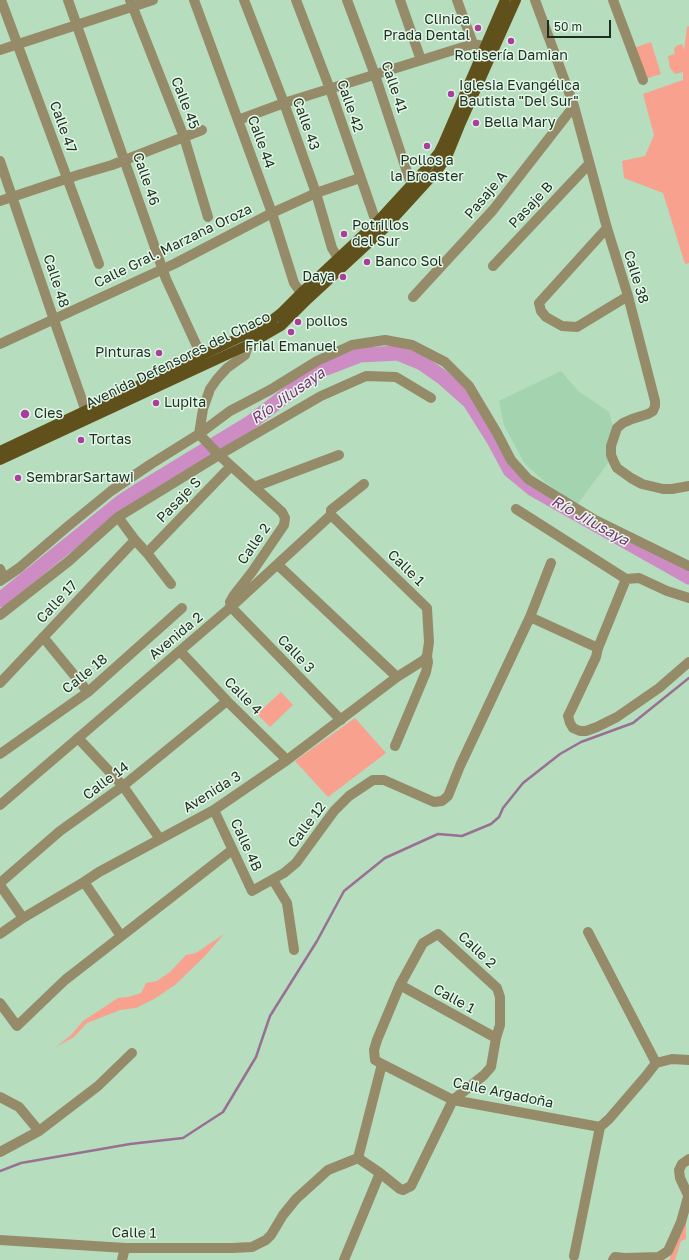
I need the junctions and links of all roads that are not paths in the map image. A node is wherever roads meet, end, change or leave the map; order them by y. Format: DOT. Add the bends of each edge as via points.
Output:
graph roads {
  1 [pos="1,0"];
  2 [pos="68,0"];
  3 [pos="153,0"];
  4 [pos="194,0"];
  5 [pos="244,0"];
  6 [pos="296,0"];
  7 [pos="347,0"];
  8 [pos="400,0"];
  9 [pos="457,0"];
  10 [pos="505,0"];
  11 [pos="516,0"];
  12 [pos="535,0"];
  13 [pos="613,0"];
  14 [pos="132,3"];
  15 [pos="77,25"];
  16 [pos="473,44"];
  17 [pos="18,45"];
  18 [pos="490,47"];
  19 [pos="0,50"];
  20 [pos="421,60"];
  21 [pos="375,75"];
  22 [pos="643,80"];
  23 [pos="330,89"];
  24 [pos="284,103"];
  25 [pos="574,106"];
  26 [pos="238,120"];
  27 [pos="202,130"];
  28 [pos="184,137"];
  29 [pos="125,160"];
  30 [pos="0,161"];
  31 [pos="589,164"];
  32 [pos="68,178"];
  33 [pos="360,178"];
  34 [pos="417,186"];
  35 [pos="316,193"];
  36 [pos="13,197"];
  37 [pos="0,201"];
  38 [pos="272,213"];
  39 [pos="208,217"];
  40 [pos="381,224"];
  41 [pos="607,228"];
  42 [pos="341,262"];
  43 [pos="99,264"];
  44 [pos="493,266"];
  45 [pos="162,268"];
  46 [pos="304,296"];
  47 [pos="628,296"];
  48 [pos="413,297"];
  49 [pos="54,320"];
  50 [pos="247,339"];
  51 [pos="0,344"];
  52 [pos="203,360"];
  53 [pos="431,398"];
  54 [pos="88,415"];
  55 [pos="199,434"];
  56 [pos="28,442"];
  57 [pos="213,450"];
  58 [pos="0,451"];
  59 [pos="339,455"];
  60 [pos="0,460"];
  61 [pos="231,466"];
  62 [pos="364,484"];
  63 [pos="689,486"];
  64 [pos="254,487"];
  65 [pos="516,509"];
  66 [pos="331,515"];
  67 [pos="118,517"];
  68 [pos="135,540"];
  69 [pos="147,553"];
  70 [pos="551,563"];
  71 [pos="278,565"];
  72 [pos="689,566"];
  73 [pos="2,576"];
  74 [pos="626,579"];
  75 [pos="171,584"];
  76 [pos="689,598"];
  77 [pos="231,607"];
  78 [pos="182,608"];
  79 [pos="0,615"];
  80 [pos="530,617"];
  81 [pos="43,637"];
  82 [pos="598,648"];
  83 [pos="180,650"];
  84 [pos="427,656"];
  85 [pos="689,662"];
  86 [pos="397,677"];
  87 [pos="0,683"];
  88 [pos="88,692"];
  89 [pos="227,701"];
  90 [pos="341,720"];
  91 [pos="78,738"];
  92 [pos="396,746"];
  93 [pos="0,754"];
  94 [pos="287,760"];
  95 [pos="123,786"];
  96 [pos="0,805"];
  97 [pos="214,810"];
  98 [pos="160,839"];
  99 [pos="232,850"];
  100 [pos="272,880"];
  101 [pos="84,882"];
  102 [pos="0,884"];
  103 [pos="252,891"];
  104 [pos="23,918"];
  105 [pos="588,932"];
  106 [pos="0,934"];
  107 [pos="121,936"];
  108 [pos="294,950"];
  109 [pos="400,986"];
  110 [pos="0,1003"];
  111 [pos="496,1038"];
  112 [pos="132,1053"];
  113 [pos="689,1060"];
  114 [pos="656,1063"];
  115 [pos="382,1064"];
  116 [pos="0,1097"];
  117 [pos="453,1100"];
  118 [pos="600,1127"];
  119 [pos="39,1131"];
  120 [pos="0,1152"];
  121 [pos="358,1158"];
  122 [pos="689,1159"];
  123 [pos="380,1173"];
  124 [pos="688,1197"];
  125 [pos="0,1240"];
  126 [pos="126,1248"];
  127 [pos="574,1256"];
  128 [pos="347,1259"];
  129 [pos="122,1260"];
  130 [pos="613,1260"];
  1 -- 17 [label="street, Calle 47"];
  2 -- 15 [label="street, Calle 46"];
  3 -- 14 [label="street"];
  4 -- 26 [label="street, Calle 44"];
  5 -- 24 [label="street, Calle 43"];
  6 -- 23 [label="street, Calle 42"];
  7 -- 21 [label="street, Calle 41"];
  8 -- 20 [label="street"];
  9 -- 16 [label="street"];
  10 -- 18 [label="main road, Avenida Defensores del Chaco"];
  11 -- 18 [label="main road, Avenida Defensores del Chaco"];
  12 -- 25 [label="street, Calle 38"];
  13 -- 22 [label="street"];
  14 -- 15 [label="street"];
  14 -- 28 [label="street, Calle 45"];
  15 -- 17 [label="street"];
  15 -- 29 [label="street, Calle 46"];
  16 -- 18 [label="street"];
  16 -- 20 [label="street"];
  17 -- 19 [label="street"];
  17 -- 32 [label="street, Calle 47"];
  18 -- 34 [label="main road, Avenida Defensores del Chaco" via="443,144"];
  20 -- 21 [label="street"];
  21 -- 23 [label="street"];
  21 -- 34 [label="street, Calle 41" via="409,178"];
  23 -- 24 [label="street"];
  23 -- 33 [label="street, Calle 42"];
  24 -- 26 [label="street"];
  24 -- 35 [label="street, Calle 43"];
  25 -- 31 [label="street, Calle 38"];
  25 -- 48 [label="street, Pasaje A" via="492,210"];
  26 -- 38 [label="street, Calle 44"];
  27 -- 28 [label="street"];
  28 -- 29 [label="street"];
  28 -- 39 [label="street, Calle 45"];
  29 -- 32 [label="street"];
  29 -- 45 [label="street, Calle 46"];
  30 -- 36 [label="street, Calle 48"];
  31 -- 41 [label="street, Calle 38"];
  31 -- 44 [label="street, Pasaje B"];
  32 -- 36 [label="street"];
  32 -- 43 [label="street, Calle 47"];
  33 -- 35 [label="street, Calle Gral. Marzana Oroza"];
  33 -- 40 [label="street, Calle 42" via="374,216"];
  34 -- 40 [label="main road, Avenida Defensores del Chaco"];
  35 -- 38 [label="street, Calle Gral. Marzana Oroza"];
  35 -- 42 [label="street, Calle 43" via="332,248"];
  36 -- 37 [label="street"];
  36 -- 49 [label="street, Calle 48"];
  38 -- 45 [label="street, Calle Gral. Marzana Oroza"];
  38 -- 46 [label="street, Calle 44" via="294,283"];
  40 -- 42 [label="main road, Avenida Defensores del Chaco"];
  41 -- 47 [label="street, Calle 38"];
  41 -- 47 [label="street" via="539,302 541,311 562,326 576,327"];
  42 -- 46 [label="main road, Avenida Defensores del Chaco"];
  45 -- 49 [label="street, Calle Gral. Marzana Oroza"];
  45 -- 52 [label="street, Calle 46"];
  46 -- 50 [label="main road, Avenida Defensores del Chaco" via="281,326"];
  47 -- 63 [label="street, Calle 38" via="655,406 648,414 623,423 617,428 611,455 617,468 642,484 662,489"];
  49 -- 51 [label="street, Calle Gral. Marzana Oroza"];
  49 -- 54 [label="street, Calle 48"];
  50 -- 52 [label="main road, Avenida Defensores del Chaco"];
  50 -- 55 [label="street" via="245,355 227,368 210,389 203,409"];
  52 -- 54 [label="main road, Avenida Defensores del Chaco"];
  53 -- 57 [label="street" via="396,377 366,376"];
  54 -- 56 [label="main road, Avenida Defensores del Chaco"];
  55 -- 57 [label="street, Calle 2"];
  55 -- 72 [label="street" via="230,411 317,361 352,345 385,340 412,345 445,362 468,386 498,433 511,460 528,478 595,520"];
  55 -- 73 [label="street" via="111,491 19,568"];
  56 -- 58 [label="main road, Avenida Defensores del Chaco"];
  56 -- 60 [label="main road, Avenida Defensores del Chaco"];
  57 -- 61 [label="street, Calle 2"];
  57 -- 67 [label="street"];
  59 -- 64 [label="street"];
  61 -- 64 [label="street, Calle 2"];
  61 -- 69 [label="street, Pasaje S"];
  62 -- 66 [label="street, Avenida 2" via="331,510"];
  64 -- 77 [label="street, Calle 2" via="282,512 285,518 284,525 234,595 230,602"];
  65 -- 74 [label="street"];
  66 -- 71 [label="street, Avenida 2"];
  66 -- 84 [label="street, Calle 1" via="427,608"];
  67 -- 68 [label="street"];
  67 -- 79 [label="street" via="69,561"];
  68 -- 69 [label="street"];
  68 -- 81 [label="street, Calle 17"];
  69 -- 75 [label="street"];
  70 -- 80 [label="street"];
  71 -- 77 [label="street, Avenida 2"];
  71 -- 86 [label="street"];
  74 -- 76 [label="street" via="639,578 666,591"];
  74 -- 82 [label="street"];
  77 -- 83 [label="street, Avenida 2"];
  77 -- 90 [label="street, Calle 3"];
  78 -- 88 [label="street, Calle 18"];
  80 -- 82 [label="street"];
  80 -- 100 [label="street, Calle 12" via="448,796 442,801 434,802 384,780 372,780 334,810 296,863"];
  81 -- 87 [label="street, Calle 17"];
  81 -- 88 [label="street"];
  82 -- 85 [label="street" via="568,716 573,728 580,731 598,728 617,717 659,688"];
  83 -- 89 [label="street, Calle 4"];
  83 -- 91 [label="street, Avenida 2"];
  84 -- 86 [label="street, Avenida 3"];
  84 -- 92 [label="street, Calle 1" via="426,672"];
  86 -- 90 [label="street, Avenida 3"];
  88 -- 93 [label="street, Calle 18"];
  89 -- 94 [label="street, Calle 4"];
  89 -- 95 [label="street, Calle 14"];
  90 -- 94 [label="street, Avenida 3"];
  91 -- 95 [label="street"];
  91 -- 96 [label="street, Avenida 2"];
  94 -- 97 [label="street, Avenida 3"];
  95 -- 98 [label="street"];
  95 -- 102 [label="street, Calle 14" via="60,831"];
  97 -- 98 [label="street, Avenida 3"];
  97 -- 99 [label="street, Calle 4B"];
  98 -- 101 [label="street, Avenida 3"];
  99 -- 103 [label="street, Calle 4B"];
  99 -- 107 [label="street"];
  100 -- 103 [label="street, Calle 12"];
  100 -- 108 [label="street" via="287,903"];
  101 -- 104 [label="street, Avenida 3"];
  101 -- 107 [label="street"];
  102 -- 104 [label="street"];
  104 -- 106 [label="street, Avenida 3"];
  105 -- 114 [label="street"];
  107 -- 110 [label="street" via="65,980 17,1026"];
  109 -- 111 [label="street, Calle 1"];
  109 -- 111 [label="street, Calle 2" via="423,943 438,934 497,988 500,997 500,1025"];
  109 -- 115 [label="street" via="374,1050 375,1060"];
  111 -- 117 [label="street" via="491,1067"];
  112 -- 119 [label="street" via="98,1086"];
  113 -- 114 [label="street" via="672,1059"];
  114 -- 118 [label="street"];
  115 -- 117 [label="street, Calle Argadoña"];
  115 -- 121 [label="street"];
  116 -- 119 [label="street" via="19,1107"];
  117 -- 118 [label="street, Calle Argadoña"];
  117 -- 123 [label="street" via="411,1186 404,1190 400,1189"];
  118 -- 127 [label="street"];
  119 -- 120 [label="street"];
  121 -- 123 [label="street"];
  121 -- 126 [label="street, Calle 1" via="328,1170 296,1199 271,1235 252,1247"];
  122 -- 124 [label="street" via="682,1164 680,1170 680,1178"];
  123 -- 128 [label="street"];
  124 -- 130 [label="street" via="681,1222 668,1251 659,1257 615,1257"];
  125 -- 126 [label="street, Calle 1"];
  126 -- 129 [label="street"];
}
